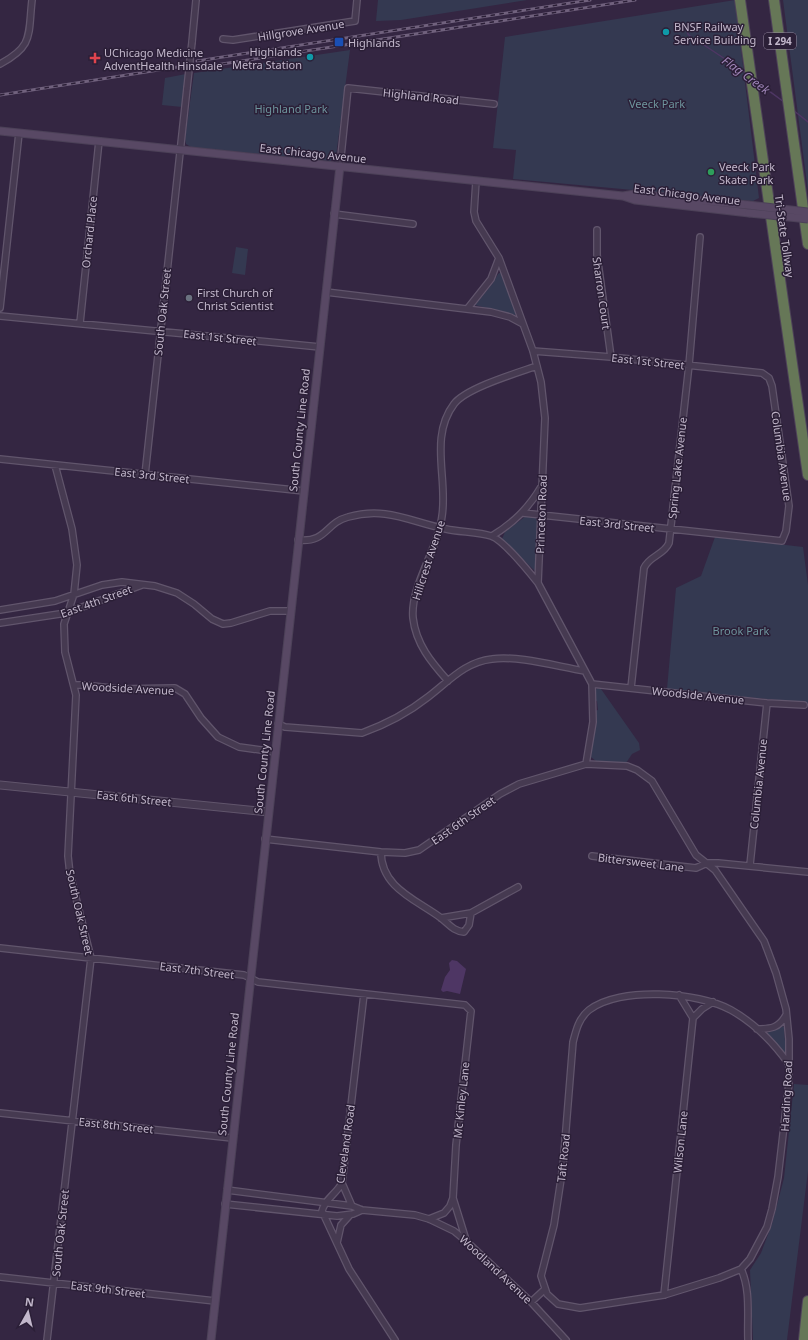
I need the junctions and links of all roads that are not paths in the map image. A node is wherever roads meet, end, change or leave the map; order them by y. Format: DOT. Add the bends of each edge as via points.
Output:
graph roads {
  1 [pos="32,0"];
  2 [pos="196,0"];
  3 [pos="358,0"];
  4 [pos="740,0"];
  5 [pos="774,0"];
  6 [pos="222,39"];
  7 [pos="0,64"];
  8 [pos="494,104"];
  9 [pos="0,131"];
  10 [pos="19,133"];
  11 [pos="99,141"];
  12 [pos="180,150"];
  13 [pos="340,166"];
  14 [pos="476,181"];
  15 [pos="749,209"];
  16 [pos="808,212"];
  17 [pos="334,214"];
  18 [pos="808,219"];
  19 [pos="414,224"];
  20 [pos="597,230"];
  21 [pos="700,237"];
  22 [pos="808,244"];
  23 [pos="499,258"];
  24 [pos="326,292"];
  25 [pos="0,308"];
  26 [pos="468,308"];
  27 [pos="0,316"];
  28 [pos="80,323"];
  29 [pos="523,324"];
  30 [pos="160,331"];
  31 [pos="320,347"];
  32 [pos="533,351"];
  33 [pos="611,357"];
  34 [pos="689,365"];
  35 [pos="537,366"];
  36 [pos="762,373"];
  37 [pos="0,459"];
  38 [pos="55,465"];
  39 [pos="145,475"];
  40 [pos="808,475"];
  41 [pos="542,487"];
  42 [pos="304,491"];
  43 [pos="523,513"];
  44 [pos="541,515"];
  45 [pos="440,528"];
  46 [pos="670,530"];
  47 [pos="492,536"];
  48 [pos="298,540"];
  49 [pos="782,541"];
  50 [pos="538,583"];
  51 [pos="144,584"];
  52 [pos="74,594"];
  53 [pos="0,610"];
  54 [pos="290,611"];
  55 [pos="66,613"];
  56 [pos="0,623"];
  57 [pos="585,671"];
  58 [pos="448,681"];
  59 [pos="592,684"];
  60 [pos="75,685"];
  61 [pos="631,688"];
  62 [pos="767,703"];
  63 [pos="804,705"];
  64 [pos="278,724"];
  65 [pos="275,752"];
  66 [pos="586,764"];
  67 [pos="0,784"];
  68 [pos="70,792"];
  69 [pos="268,812"];
  70 [pos="265,839"];
  71 [pos="381,852"];
  72 [pos="592,856"];
  73 [pos="707,863"];
  74 [pos="750,865"];
  75 [pos="808,872"];
  76 [pos="518,887"];
  77 [pos="471,912"];
  78 [pos="441,918"];
  79 [pos="0,948"];
  80 [pos="91,958"];
  81 [pos="250,978"];
  82 [pos="364,994"];
  83 [pos="679,995"];
  84 [pos="713,1002"];
  85 [pos="464,1005"];
  86 [pos="786,1015"];
  87 [pos="693,1018"];
  88 [pos="757,1029"];
  89 [pos="789,1064"];
  90 [pos="0,1113"];
  91 [pos="72,1121"];
  92 [pos="232,1138"];
  93 [pos="342,1183"];
  94 [pos="226,1190"];
  95 [pos="453,1198"];
  96 [pos="325,1202"];
  97 [pos="225,1204"];
  98 [pos="352,1206"];
  99 [pos="362,1210"];
  100 [pos="322,1215"];
  101 [pos="350,1215"];
  102 [pos="429,1219"];
  103 [pos="466,1241"];
  104 [pos="337,1244"];
  105 [pos="740,1269"];
  106 [pos="0,1276"];
  107 [pos="55,1283"];
  108 [pos="544,1290"];
  109 [pos="664,1294"];
  110 [pos="215,1301"];
  111 [pos="808,1301"];
  112 [pos="531,1302"];
  113 [pos="48,1340"];
  114 [pos="211,1340"];
  115 [pos="395,1340"];
  116 [pos="566,1340"];
  117 [pos="748,1340"];
  118 [pos="804,1340"];
  1 -- 7 [label="street" via="26,43 20,53"];
  2 -- 12 [label="street, South Oak Street, bridge"];
  3 -- 6 [label="street, Hillgrove Avenue" via="355,21 233,40"];
  4 -- 40 [label="highway, Tri-State Tollway"];
  5 -- 22 [label="highway, Tri-State Tollway / I 294"];
  8 -- 13 [label="street, Highland Road" via="348,88"];
  9 -- 10 [label="main road, East Chicago Avenue"];
  10 -- 11 [label="main road, East Chicago Avenue"];
  10 -- 25 [label="street"];
  11 -- 12 [label="main road, East Chicago Avenue"];
  11 -- 28 [label="street, Orchard Place"];
  12 -- 13 [label="main road, East Chicago Avenue"];
  12 -- 30 [label="street, South Oak Street"];
  13 -- 14 [label="main road, East Chicago Avenue"];
  13 -- 17 [label="main road, South County Line Road"];
  14 -- 15 [label="main road, East Chicago Avenue" via="623,196 635,194"];
  14 -- 23 [label="street, Princeton Road" via="476,221"];
  15 -- 16 [label="main road, bridge"];
  15 -- 18 [label="main road, bridge"];
  17 -- 19 [label="street"];
  17 -- 24 [label="main road, South County Line Road"];
  20 -- 33 [label="street, Sharron Court" via="597,255"];
  21 -- 34 [label="street, Spring Lake Avenue"];
  23 -- 26 [label="street" via="491,279"];
  23 -- 29 [label="street, Princeton Road"];
  24 -- 26 [label="street"];
  24 -- 31 [label="main road, South County Line Road"];
  26 -- 29 [label="street" via="510,317"];
  27 -- 28 [label="street, East 1st Street"];
  28 -- 30 [label="street, East 1st Street"];
  29 -- 32 [label="street, Princeton Road"];
  30 -- 31 [label="street, East 1st Street"];
  30 -- 39 [label="street, South Oak Street"];
  31 -- 42 [label="main road, South County Line Road"];
  32 -- 33 [label="street, East 1st Street"];
  32 -- 35 [label="street, Princeton Road"];
  33 -- 34 [label="street, East 1st Street"];
  34 -- 36 [label="street, East 1st Street"];
  34 -- 46 [label="street, Spring Lake Avenue"];
  35 -- 41 [label="street, Princeton Road" via="545,418"];
  35 -- 45 [label="street, Hillcrest Avenue" via="484,386 462,396 454,403 447,416 441,444 444,503"];
  36 -- 49 [label="street, Columbia Avenue" via="769,378 772,386 789,506"];
  37 -- 38 [label="street, East 3rd Street"];
  38 -- 39 [label="street, East 3rd Street"];
  38 -- 52 [label="street, South Oak Street" via="75,544"];
  39 -- 42 [label="street, East 3rd Street"];
  41 -- 43 [label="street"];
  41 -- 44 [label="street, Princeton Road"];
  42 -- 48 [label="main road, South County Line Road"];
  43 -- 44 [label="street, East 3rd Street"];
  43 -- 47 [label="street"];
  44 -- 46 [label="street, East 3rd Street"];
  44 -- 50 [label="street, Princeton Road"];
  45 -- 47 [label="street"];
  45 -- 48 [label="street" via="397,514 363,514 347,517 314,540"];
  45 -- 58 [label="street, Hillcrest Avenue" via="434,551 415,592 413,616 424,651"];
  46 -- 49 [label="street, East 3rd Street"];
  46 -- 61 [label="street, Spring Lake Avenue" via="667,548 644,568"];
  47 -- 50 [label="street"];
  48 -- 54 [label="main road, South County Line Road"];
  50 -- 57 [label="street"];
  51 -- 52 [label="street, East 4th Street" via="112,583"];
  51 -- 54 [label="street, East 4th Street" via="177,593 212,619 223,624 232,624 270,612"];
  51 -- 55 [label="street, East 4th Street"];
  52 -- 53 [label="street, East 4th Street" via="55,601"];
  52 -- 55 [label="street, South Oak Street" via="71,607"];
  54 -- 64 [label="main road, South County Line Road"];
  55 -- 56 [label="street, East 4th Street"];
  55 -- 60 [label="street, South Oak Street" via="65,652"];
  57 -- 58 [label="street" via="493,658 467,666"];
  57 -- 59 [label="street"];
  58 -- 64 [label="street" via="428,698 362,733 285,727"];
  59 -- 61 [label="street, Woodside Avenue"];
  59 -- 66 [label="street" via="593,722"];
  60 -- 65 [label="street, Woodside Avenue" via="120,689 175,688 185,694 218,737 239,747"];
  60 -- 68 [label="street, South Oak Street"];
  61 -- 62 [label="street, Woodside Avenue"];
  62 -- 63 [label="street, Woodside Avenue"];
  62 -- 74 [label="street, Columbia Avenue"];
  64 -- 65 [label="main road, South County Line Road"];
  65 -- 69 [label="main road, South County Line Road"];
  66 -- 71 [label="street, East 6th Street" via="519,784 500,794 419,850 405,853"];
  66 -- 73 [label="street, East 6th Street" via="627,766 652,781 696,855"];
  67 -- 68 [label="street, East 6th Street"];
  68 -- 69 [label="street, East 6th Street"];
  68 -- 80 [label="street, South Oak Street" via="70,874"];
  69 -- 70 [label="main road, South County Line Road"];
  70 -- 71 [label="street, East 6th Street"];
  70 -- 81 [label="main road, South County Line Road"];
  71 -- 78 [label="street" via="384,870 395,886"];
  72 -- 73 [label="street, Bittersweet Lane" via="696,868"];
  73 -- 74 [label="street, Bittersweet Lane"];
  73 -- 86 [label="street, Harding Road" via="716,870 764,941 776,973"];
  74 -- 75 [label="street, Bittersweet Lane"];
  76 -- 77 [label="street"];
  77 -- 78 [label="street"];
  77 -- 78 [label="street" via="469,925 464,932 456,931"];
  79 -- 80 [label="street, East 7th Street"];
  80 -- 81 [label="street, East 7th Street" via="244,975"];
  80 -- 91 [label="street, South Oak Street"];
  81 -- 82 [label="street, East 7th Street" via="258,982"];
  81 -- 92 [label="main road, South County Line Road"];
  82 -- 85 [label="street, East 7th Street"];
  82 -- 93 [label="street, Cleveland Road"];
  83 -- 84 [label="street"];
  83 -- 87 [label="street"];
  83 -- 108 [label="street, Taft Road" via="641,995 606,1001 589,1010 578,1024 573,1042 563,1166 554,1225 541,1276"];
  84 -- 87 [label="street"];
  84 -- 88 [label="street" via="731,1010"];
  85 -- 95 [label="street, Mc Kinley Lane" via="471,1011 456,1145"];
  86 -- 88 [label="street" via="779,1026"];
  86 -- 89 [label="street, Harding Road"];
  87 -- 109 [label="street, Wilson Lane"];
  88 -- 89 [label="street" via="774,1044"];
  89 -- 105 [label="street, Harding Road" via="787,1111 772,1209 759,1244"];
  90 -- 91 [label="street, East 8th Street"];
  91 -- 92 [label="street, East 8th Street"];
  91 -- 107 [label="street, South Oak Street"];
  92 -- 94 [label="main road, South County Line Road"];
  93 -- 96 [label="street, Cleveland Road" via="334,1196"];
  93 -- 98 [label="street"];
  94 -- 96 [label="street, Woodland Avenue"];
  94 -- 97 [label="main road, South County Line Road"];
  95 -- 102 [label="street" via="444,1213"];
  95 -- 103 [label="street, Mc Kinley Lane"];
  96 -- 98 [label="street, Woodland Avenue"];
  96 -- 100 [label="street"];
  97 -- 100 [label="street, Woodland Avenue"];
  97 -- 110 [label="main road, South County Line Road"];
  98 -- 99 [label="street, Woodland Avenue"];
  99 -- 101 [label="street, Woodland Avenue"];
  99 -- 102 [label="street, Woodland Avenue" via="402,1213"];
  100 -- 101 [label="street, Woodland Avenue"];
  100 -- 104 [label="street"];
  101 -- 104 [label="street" via="341,1226"];
  102 -- 103 [label="street, Woodland Avenue" via="454,1231"];
  103 -- 112 [label="street, Woodland Avenue"];
  104 -- 115 [label="street" via="349,1269"];
  105 -- 109 [label="street"];
  105 -- 117 [label="street" via="746,1280"];
  106 -- 107 [label="street, East 9th Street"];
  107 -- 110 [label="street, East 9th Street"];
  107 -- 113 [label="street, South Oak Street"];
  108 -- 109 [label="street" via="558,1304 580,1308"];
  108 -- 112 [label="street"];
  110 -- 114 [label="main road, South County Line Road"];
  111 -- 118 [label="highway"];
  112 -- 116 [label="street, Woodland Avenue"];
}
